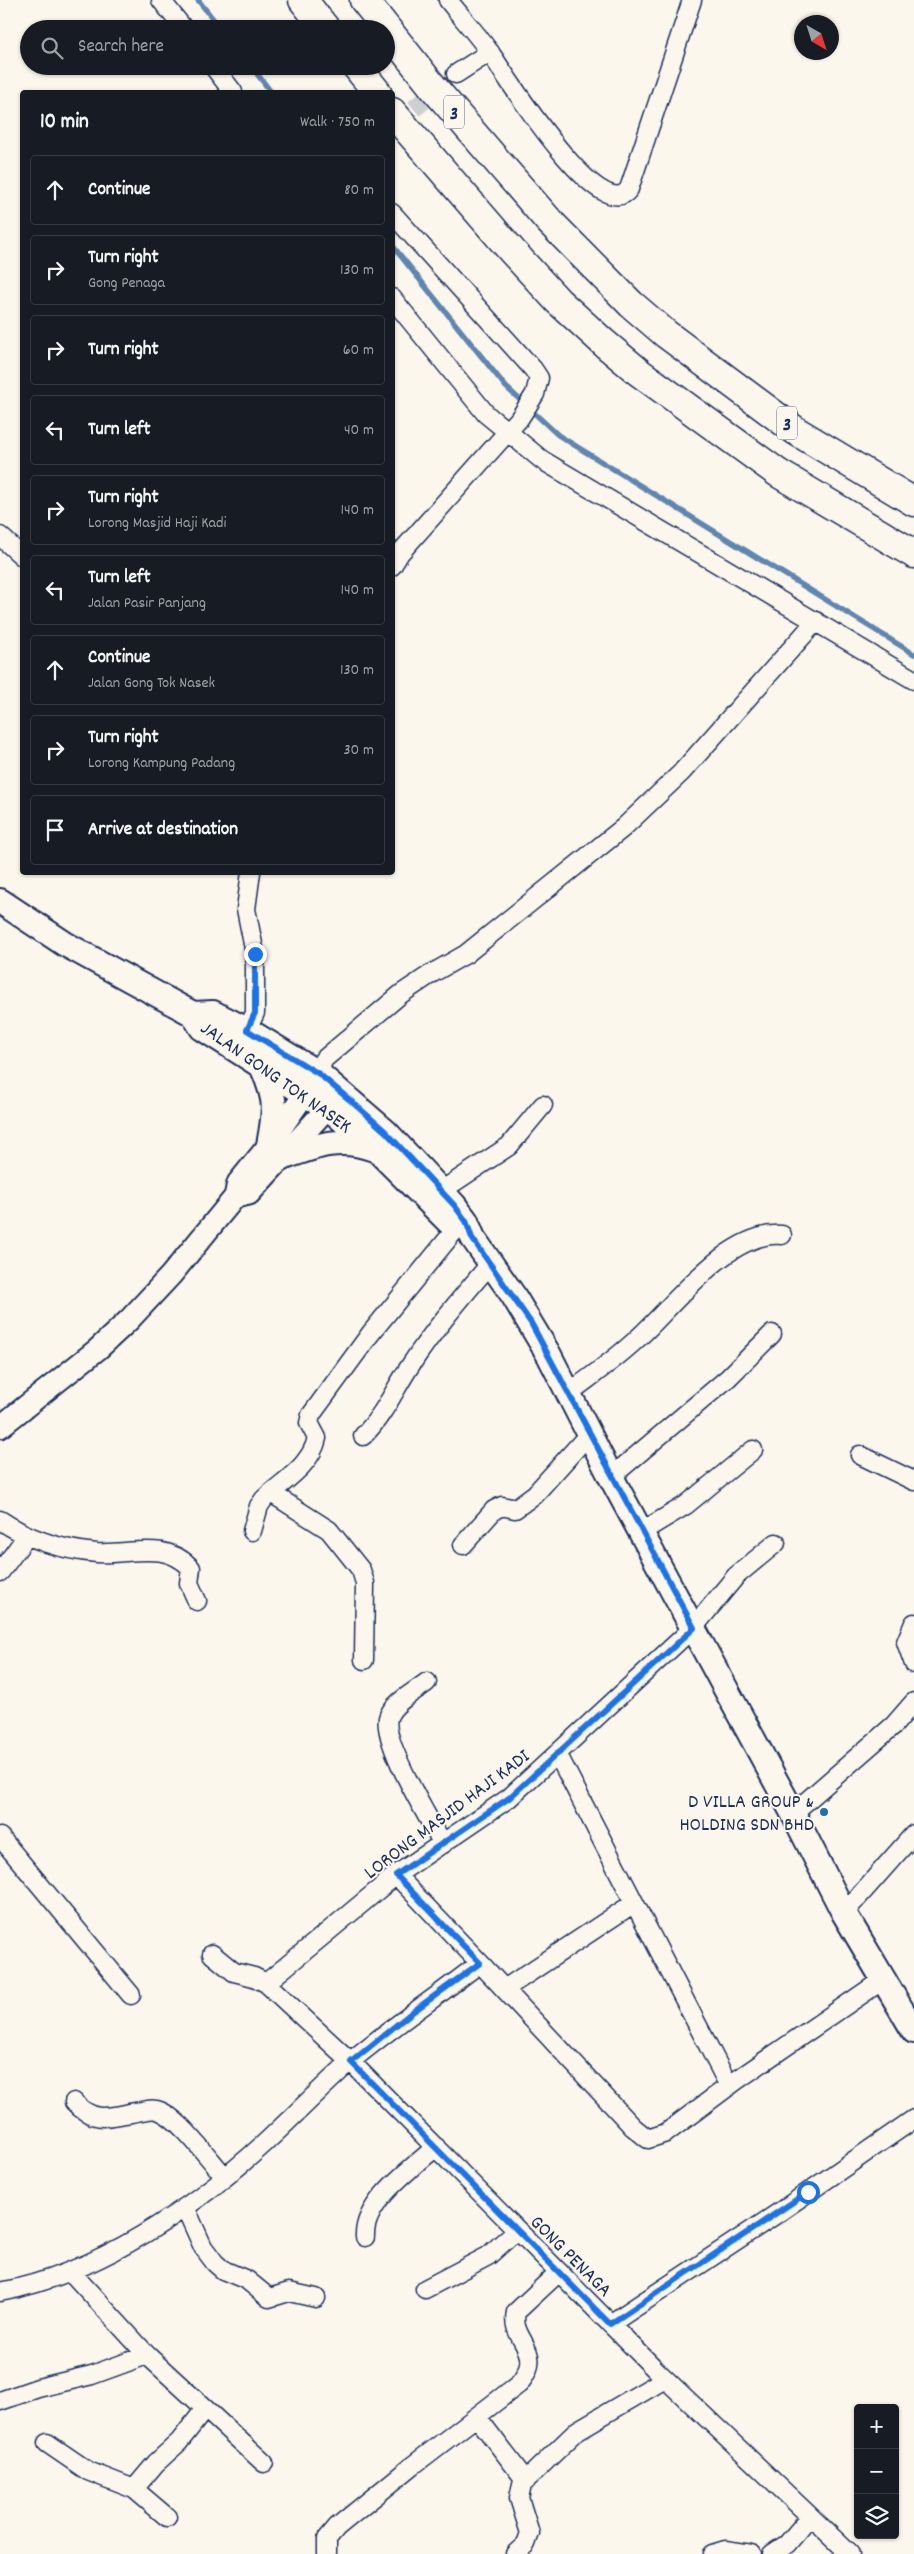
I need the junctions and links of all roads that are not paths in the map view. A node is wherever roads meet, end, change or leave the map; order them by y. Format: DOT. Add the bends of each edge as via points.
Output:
graph roads {
  1 [pos="161,0"];
  2 [pos="303,0"];
  3 [pos="364,0"];
  4 [pos="448,0"];
  5 [pos="692,0"];
  6 [pos="177,20"];
  7 [pos="319,20"];
  8 [pos="380,20"];
  9 [pos="395,39"];
  10 [pos="490,52"];
  11 [pos="456,74"];
  12 [pos="220,75"];
  13 [pos="363,75"];
  14 [pos="231,90"];
  15 [pos="375,90"];
  16 [pos="395,115"];
  17 [pos="395,217"];
  18 [pos="395,302"];
  19 [pos="506,432"];
  20 [pos="914,502"];
  21 [pos="0,536"];
  22 [pos="20,554"];
  23 [pos="914,554"];
  24 [pos="395,561"];
  25 [pos="816,621"];
  26 [pos="914,680"];
  27 [pos="251,875"];
  28 [pos="0,901"];
  29 [pos="26,918"];
  30 [pos="0,920"];
  31 [pos="193,1014"];
  32 [pos="247,1030"];
  33 [pos="261,1064"];
  34 [pos="312,1083"];
  35 [pos="335,1100"];
  36 [pos="543,1105"];
  37 [pos="378,1151"];
  38 [pos="276,1152"];
  39 [pos="441,1191"];
  40 [pos="464,1234"];
  41 [pos="782,1235"];
  42 [pos="490,1264"];
  43 [pos="772,1334"];
  44 [pos="568,1394"];
  45 [pos="0,1427"];
  46 [pos="589,1434"];
  47 [pos="363,1436"];
  48 [pos="754,1450"];
  49 [pos="860,1455"];
  50 [pos="611,1477"];
  51 [pos="914,1481"];
  52 [pos="271,1492"];
  53 [pos="0,1520"];
  54 [pos="252,1530"];
  55 [pos="641,1532"];
  56 [pos="27,1536"];
  57 [pos="776,1542"];
  58 [pos="463,1545"];
  59 [pos="0,1572"];
  60 [pos="197,1601"];
  61 [pos="914,1623"];
  62 [pos="694,1628"];
  63 [pos="364,1660"];
  64 [pos="914,1664"];
  65 [pos="427,1682"];
  66 [pos="914,1702"];
  67 [pos="558,1755"];
  68 [pos="793,1813"];
  69 [pos="914,1834"];
  70 [pos="0,1837"];
  71 [pos="442,1844"];
  72 [pos="396,1875"];
  73 [pos="634,1903"];
  74 [pos="844,1913"];
  75 [pos="212,1954"];
  76 [pos="480,1963"];
  77 [pos="884,1978"];
  78 [pos="266,1983"];
  79 [pos="506,1988"];
  80 [pos="131,1995"];
  81 [pos="908,2008"];
  82 [pos="914,2031"];
  83 [pos="351,2062"];
  84 [pos="729,2086"];
  85 [pos="74,2102"];
  86 [pos="914,2119"];
  87 [pos="436,2147"];
  88 [pos="225,2176"];
  89 [pos="186,2207"];
  90 [pos="517,2230"];
  91 [pos="366,2237"];
  92 [pos="72,2272"];
  93 [pos="559,2272"];
  94 [pos="425,2289"];
  95 [pos="0,2292"];
  96 [pos="316,2298"];
  97 [pos="610,2324"];
  98 [pos="147,2355"];
  99 [pos="665,2379"];
  100 [pos="0,2401"];
  101 [pos="205,2410"];
  102 [pos="478,2418"];
  103 [pos="48,2443"];
  104 [pos="264,2463"];
  105 [pos="526,2480"];
  106 [pos="134,2490"];
  107 [pos="167,2516"];
  108 [pos="810,2517"];
  109 [pos="326,2554"];
  110 [pos="515,2554"];
  111 [pos="712,2554"];
  112 [pos="752,2554"];
  113 [pos="772,2554"];
  114 [pos="850,2554"];
  1 -- 6 [label="street"];
  2 -- 7 [label="main road"];
  3 -- 8 [label="main road, 3"];
  4 -- 10 [label="street"];
  5 -- 10 [label="street" via="629,189 620,196 599,190 544,134"];
  9 -- 20 [label="main road, 3" via="433,87 592,267 666,334 796,431"];
  10 -- 11 [label="street"];
  12 -- 14 [label="street"];
  13 -- 15 [label="main road"];
  16 -- 23 [label="main road, 3" via="558,301 640,373 778,473"];
  17 -- 19 [label="street" via="539,378 535,394"];
  18 -- 19 [label="street" via="486,414"];
  19 -- 24 [label="street"];
  19 -- 25 [label="street" via="542,460"];
  21 -- 22 [label="street"];
  25 -- 26 [label="street"];
  25 -- 34 [label="street" via="681,772 623,828 466,954 401,994 322,1060"];
  27 -- 32 [label="street" via="246,909 255,954 255,1013"];
  28 -- 29 [label="main road, JALAN GONG TOK NASEK"];
  29 -- 30 [label="main road"];
  29 -- 31 [label="main road, JALAN GONG TOK NASEK" via="66,944"];
  31 -- 32 [label="main road, JALAN GONG TOK NASEK" via="213,1013"];
  31 -- 33 [label="main road, JALAN GONG TOK NASEK" via="202,1028"];
  32 -- 34 [label="main road, JALAN GONG TOK NASEK"];
  33 -- 34 [label="main road, JALAN GONG TOK NASEK"];
  33 -- 38 [label="main road" via="274,1096"];
  34 -- 35 [label="main road, JALAN GONG TOK NASEK"];
  34 -- 38 [label="street"];
  35 -- 37 [label="main road, JALAN GONG TOK NASEK"];
  35 -- 38 [label="street"];
  35 -- 39 [label="main road, JALAN GONG TOK NASEK" via="386,1132"];
  36 -- 39 [label="street" via="509,1146"];
  37 -- 38 [label="main road" via="362,1144 339,1142"];
  37 -- 40 [label="main road, JALAN GONG TOK NASEK"];
  38 -- 45 [label="street" via="238,1183 235,1198 129,1320 98,1350"];
  39 -- 40 [label="main road, JALAN GONG TOK NASEK" via="466,1221"];
  40 -- 42 [label="main road, JALAN GONG TOK NASEK"];
  40 -- 52 [label="street" via="371,1333 310,1420 317,1438 310,1455"];
  41 -- 44 [label="street" via="770,1234 746,1243 708,1268 626,1350"];
  42 -- 44 [label="main road, JALAN GONG TOK NASEK" via="531,1323"];
  42 -- 47 [label="street" via="436,1329 379,1418"];
  43 -- 50 [label="street" via="728,1378"];
  44 -- 46 [label="main road, JALAN GONG TOK NASEK"];
  46 -- 50 [label="main road, JALAN GONG TOK NASEK"];
  46 -- 58 [label="street" via="535,1494 515,1509 502,1506 494,1510"];
  48 -- 55 [label="street" via="686,1505"];
  49 -- 51 [label="street"];
  50 -- 55 [label="main road, JALAN GONG TOK NASEK"];
  52 -- 54 [label="street" via="259,1506"];
  52 -- 63 [label="street" via="329,1530 361,1570 365,1583"];
  53 -- 56 [label="street"];
  55 -- 62 [label="main road, JALAN GONG TOK NASEK"];
  56 -- 59 [label="street"];
  56 -- 60 [label="street" via="99,1553 152,1550 170,1554 191,1568 190,1586"];
  57 -- 62 [label="street, LORONG MASJID HAJI KADI" via="736,1576"];
  61 -- 64 [label="street" via="906,1642"];
  62 -- 67 [label="street, LORONG MASJID HAJI KADI"];
  62 -- 68 [label="main road, JALAN GONG TOK NASEK"];
  65 -- 71 [label="street" via="399,1704 390,1714 388,1724 401,1766"];
  66 -- 68 [label="street" via="894,1725"];
  67 -- 71 [label="street, LORONG MASJID HAJI KADI" via="509,1798"];
  67 -- 73 [label="street"];
  68 -- 74 [label="main road, JALAN GONG TOK NASEK"];
  69 -- 74 [label="street"];
  70 -- 80 [label="street"];
  71 -- 72 [label="street, LORONG MASJID HAJI KADI"];
  72 -- 76 [label="street"];
  72 -- 78 [label="street, LORONG MASJID HAJI KADI"];
  73 -- 79 [label="street"];
  73 -- 84 [label="street"];
  74 -- 77 [label="main road, JALAN GONG TOK NASEK"];
  75 -- 78 [label="street" via="234,1972"];
  76 -- 79 [label="street"];
  76 -- 83 [label="street"];
  77 -- 81 [label="main road, JALAN GONG TOK NASEK"];
  77 -- 84 [label="street"];
  78 -- 83 [label="street, GONG PENAGA"];
  79 -- 84 [label="street" via="632,2128 648,2138 666,2133"];
  81 -- 82 [label="main road, JALAN GONG TOK NASEK"];
  83 -- 87 [label="street, GONG PENAGA"];
  83 -- 88 [label="street"];
  85 -- 88 [label="street" via="93,2117 162,2111"];
  86 -- 97 [label="street"];
  87 -- 90 [label="street, GONG PENAGA"];
  87 -- 91 [label="street" via="378,2201 367,2221"];
  88 -- 89 [label="street"];
  89 -- 92 [label="street"];
  89 -- 96 [label="street" via="203,2247 223,2270 247,2280 268,2298 294,2292"];
  90 -- 93 [label="street, GONG PENAGA"];
  90 -- 94 [label="street" via="488,2256"];
  92 -- 95 [label="street" via="32,2286"];
  92 -- 98 [label="street"];
  93 -- 97 [label="street, GONG PENAGA"];
  93 -- 102 [label="street" via="516,2312 516,2324 530,2358 526,2375"];
  97 -- 99 [label="street, GONG PENAGA"];
  98 -- 100 [label="street" via="92,2375 12,2395"];
  98 -- 101 [label="street"];
  99 -- 105 [label="street" via="578,2430"];
  99 -- 108 [label="street, GONG PENAGA"];
  101 -- 104 [label="street"];
  101 -- 106 [label="street"];
  102 -- 105 [label="street"];
  102 -- 109 [label="street" via="337,2527 327,2539"];
  103 -- 106 [label="street" via="88,2471"];
  105 -- 110 [label="street" via="518,2498 529,2538"];
  106 -- 107 [label="street"];
  108 -- 113 [label="street" via="787,2544"];
  108 -- 114 [label="street, GONG PENAGA"];
  111 -- 112 [label="street" via="725,2550"];
}
